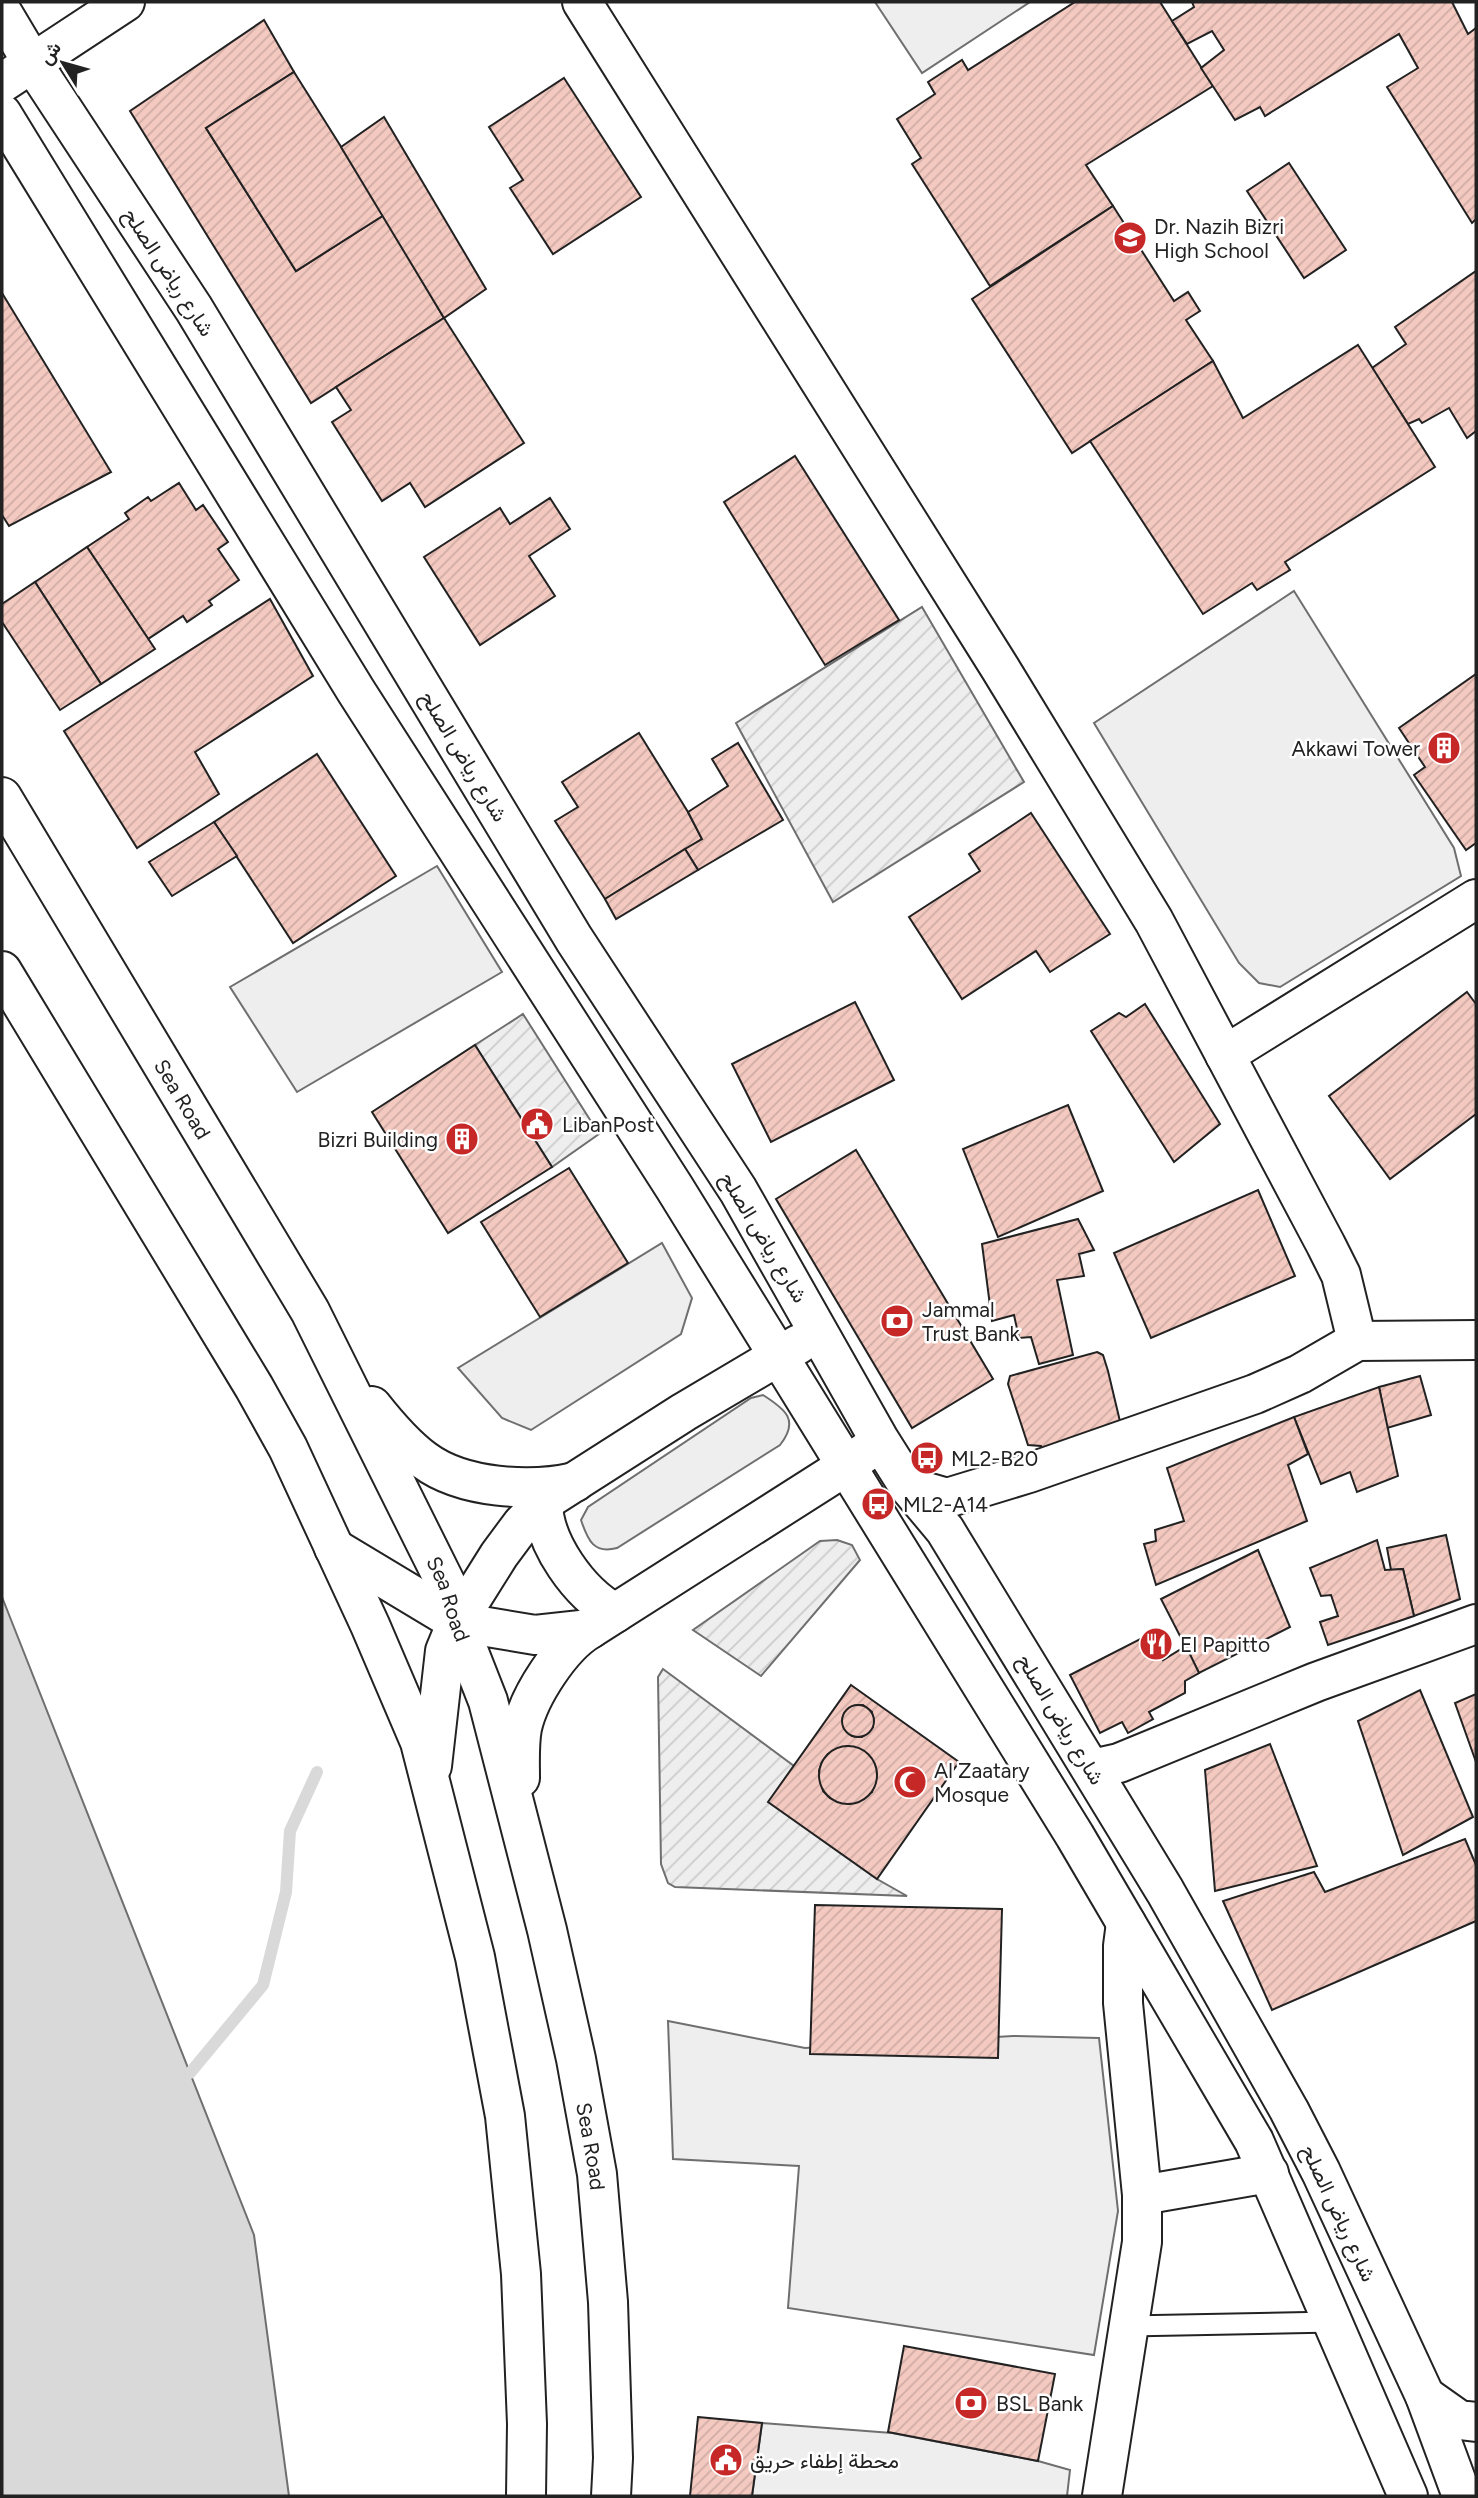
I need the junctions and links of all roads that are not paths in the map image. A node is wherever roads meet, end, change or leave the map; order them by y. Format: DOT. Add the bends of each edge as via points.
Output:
graph roads {
  1 [pos="125,2"];
  2 [pos="582,2"];
  3 [pos="2,12"];
  4 [pos="17,74"];
  5 [pos="2,114"];
  6 [pos="2,797"];
  7 [pos="1476,900"];
  8 [pos="2,971"];
  9 [pos="1225,1055"];
  10 [pos="821,1332"];
  11 [pos="1476,1340"];
  12 [pos="1357,1341"];
  13 [pos="330,1351"];
  14 [pos="778,1356"];
  15 [pos="880,1441"];
  16 [pos="846,1466"];
  17 [pos="575,1482"];
  18 [pos="909,1487"];
  19 [pos="543,1502"];
  20 [pos="334,1548"];
  21 [pos="602,1621"];
  22 [pos="457,1622"];
  23 [pos="1476,1624"];
  24 [pos="1092,1769"];
  25 [pos="430,1782"];
  26 [pos="522,1832"];
  27 [pos="1126,1923"];
  28 [pos="1269,2173"];
  29 [pos="1142,2195"];
  30 [pos="1333,2322"];
  31 [pos="1128,2326"];
  32 [pos="1425,2396"];
  33 [pos="1476,2422"];
  34 [pos="1467,2491"];
  35 [pos="526,2496"];
  36 [pos="611,2496"];
  37 [pos="1102,2496"];
  38 [pos="1408,2496"];
  1 -- 4 [label="main road"];
  2 -- 9 [label="main road" via="1000,668 1154,921"];
  3 -- 4 [label="main road, شارع رياض الصلح"];
  4 -- 10 [label="main road, شارع رياض الصلح" via="194,309 574,939 738,1190"];
  5 -- 14 [label="main road" via="349,679"];
  6 -- 13 [label="main road, Sea Road"];
  7 -- 9 [label="main road"];
  8 -- 20 [label="main road" via="254,1387"];
  9 -- 12 [label="main road" via="1336,1265"];
  10 -- 14 [label="main road"];
  10 -- 15 [label="main road, شارع رياض الصلح"];
  11 -- 12 [label="main road"];
  12 -- 18 [label="main road" via="1255,1394 1029,1473 947,1498"];
  13 -- 17 [label="main road" via="381,1417 426,1462 475,1482 501,1486 550,1487"];
  13 -- 22 [label="main road, Sea Road" via="441,1573"];
  14 -- 16 [label="main road"];
  14 -- 17 [label="main road"];
  15 -- 16 [label="main road"];
  15 -- 18 [label="main road, شارع رياض الصلح"];
  16 -- 21 [label="main road"];
  16 -- 27 [label="main road"];
  17 -- 19 [label="main road"];
  18 -- 24 [label="main road, شارع رياض الصلح" via="945,1530"];
  19 -- 21 [label="main road" via="543,1514 563,1563 589,1592"];
  19 -- 22 [label="main road" via="499,1555"];
  20 -- 22 [label="main road"];
  20 -- 25 [label="main road" via="420,1742"];
  21 -- 22 [label="main road" via="535,1635"];
  21 -- 26 [label="main road" via="579,1635 544,1679 522,1727"];
  22 -- 25 [label="main road" via="445,1651"];
  22 -- 26 [label="main road, Sea Road" via="488,1701"];
  23 -- 24 [label="main road" via="1316,1682 1119,1763"];
  24 -- 32 [label="main road, شارع رياض الصلح" via="1289,2110"];
  25 -- 35 [label="main road" via="475,1956 505,2116 521,2274"];
  26 -- 36 [label="main road, Sea Road" via="576,2059 597,2174 608,2302"];
  27 -- 28 [label="main road"];
  27 -- 29 [label="main road" via="1123,2003"];
  28 -- 29 [label="main road"];
  28 -- 30 [label="main road"];
  29 -- 31 [label="main road" via="1142,2242"];
  30 -- 31 [label="lane"];
  30 -- 38 [label="main road"];
  31 -- 37 [label="main road"];
  32 -- 33 [label="main road" via="1459,2420"];
  32 -- 34 [label="main road, شارع رياض الصلح"];
}
